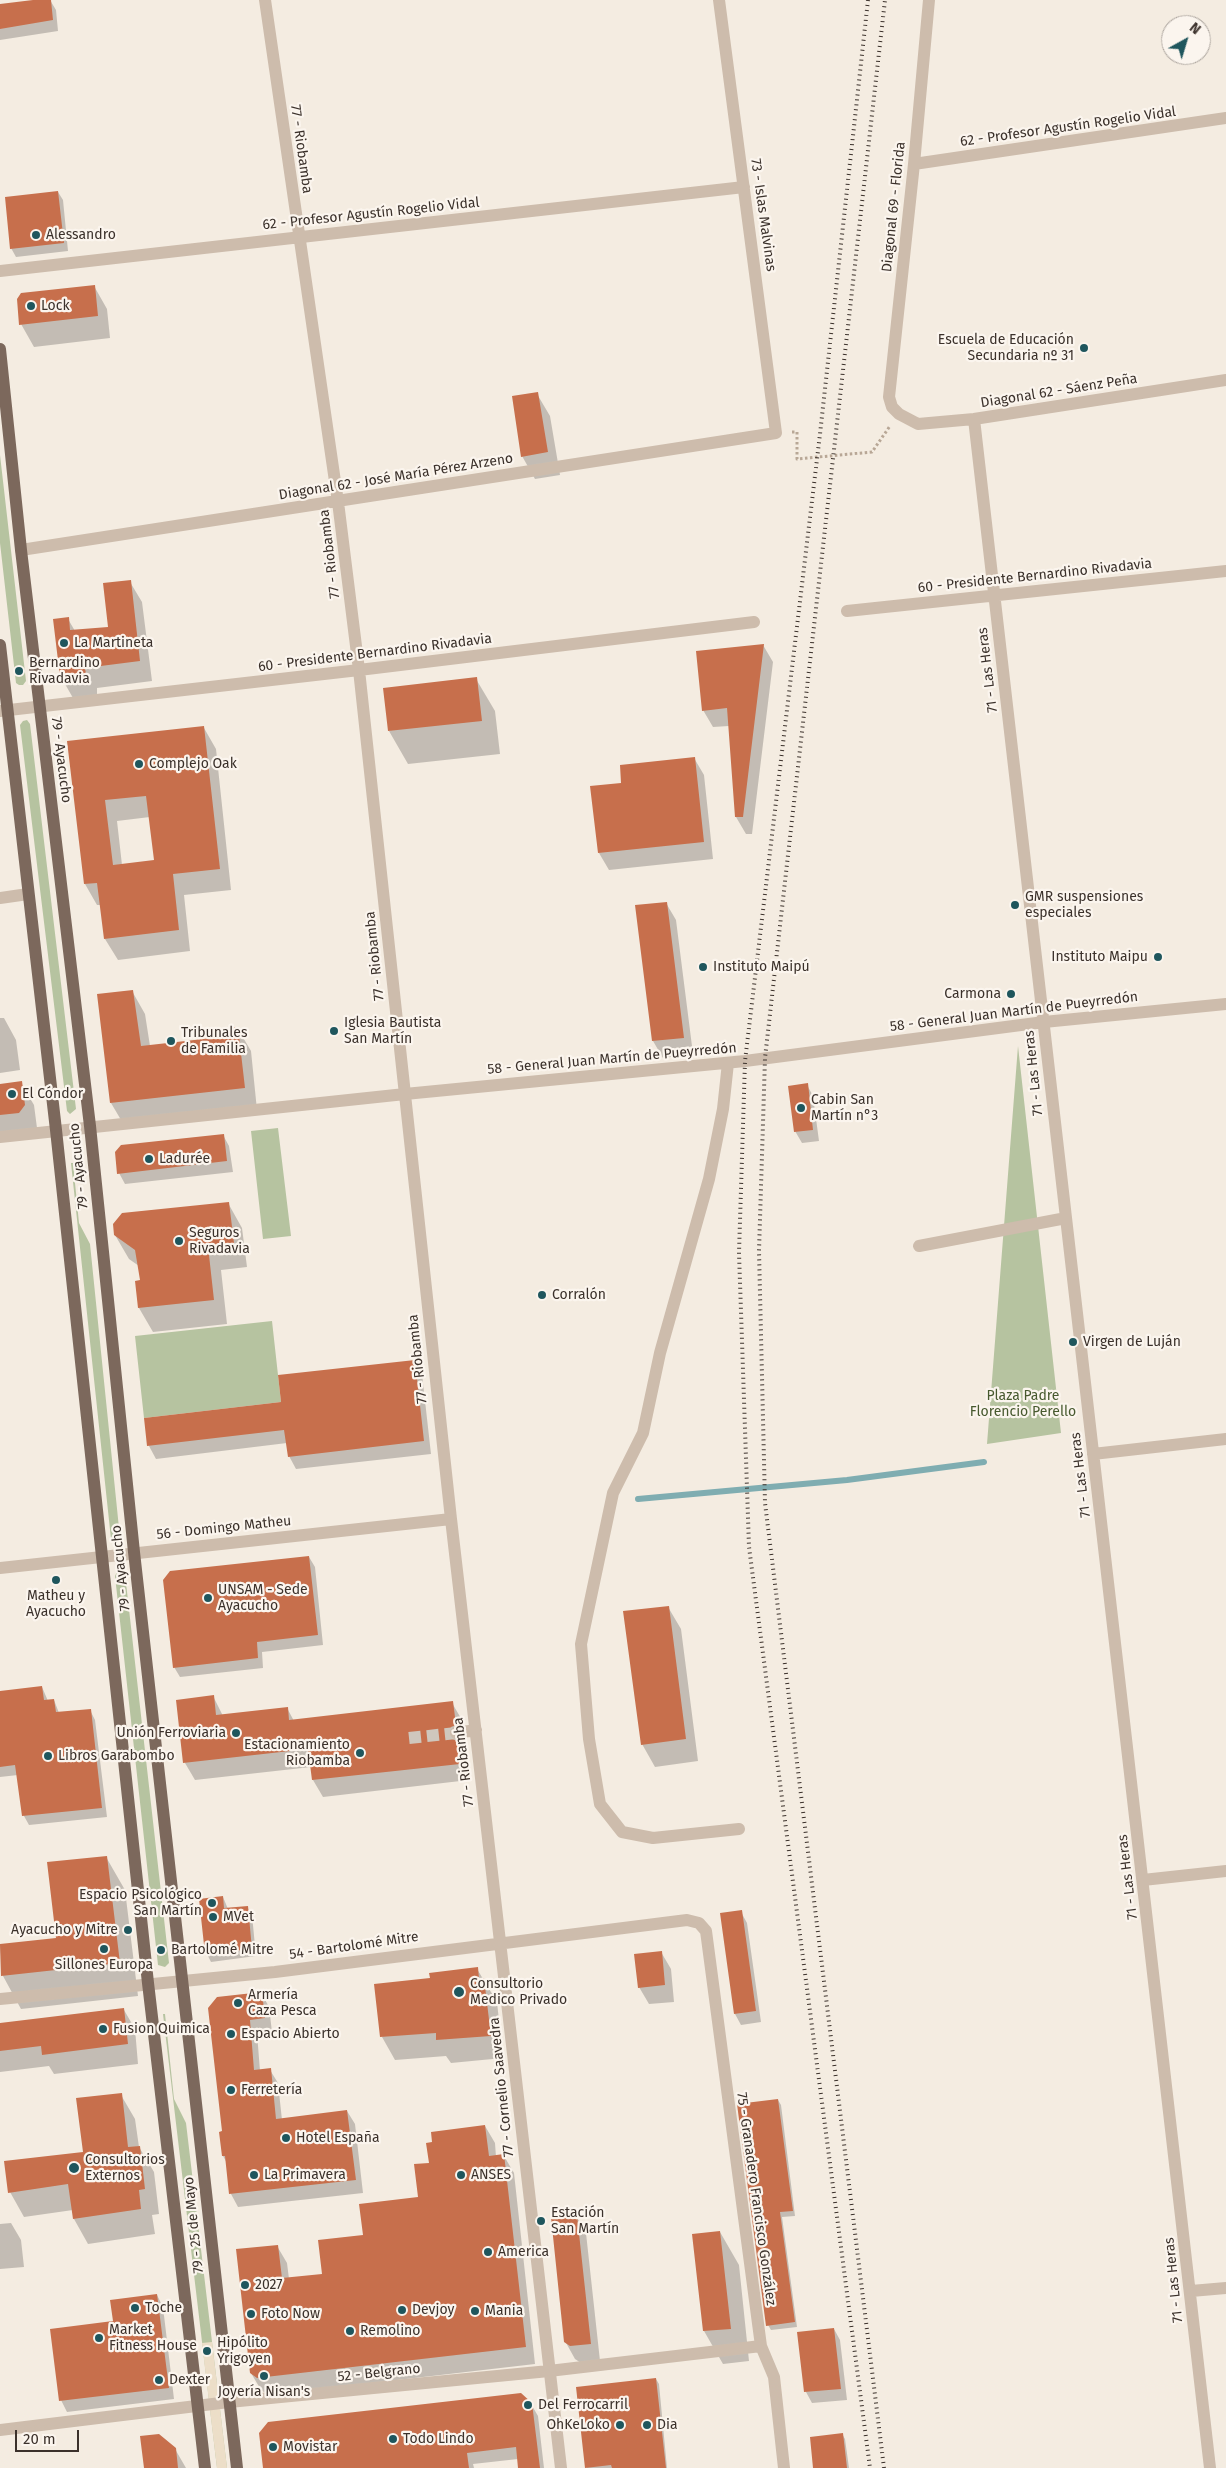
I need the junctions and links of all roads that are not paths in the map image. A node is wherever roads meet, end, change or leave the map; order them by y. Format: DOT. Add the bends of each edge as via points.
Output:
graph roads {
  1 [pos="264,0"];
  2 [pos="719,0"];
  3 [pos="929,0"];
  4 [pos="1226,118"];
  5 [pos="914,164"];
  6 [pos="744,187"];
  7 [pos="299,238"];
  8 [pos="0,271"];
  9 [pos="0,349"];
  10 [pos="1226,380"];
  11 [pos="898,414"];
  12 [pos="974,419"];
  13 [pos="776,433"];
  14 [pos="338,502"];
  15 [pos="20,550"];
  16 [pos="1226,571"];
  17 [pos="994,596"];
  18 [pos="847,611"];
  19 [pos="754,622"];
  20 [pos="0,645"];
  21 [pos="359,670"];
  22 [pos="39,706"];
  23 [pos="4,710"];
  24 [pos="28,894"];
  25 [pos="0,898"];
  26 [pos="1226,1004"];
  27 [pos="1044,1022"];
  28 [pos="728,1063"];
  29 [pos="405,1094"];
  30 [pos="90,1126"];
  31 [pos="56,1130"];
  32 [pos="0,1137"];
  33 [pos="1066,1218"];
  34 [pos="919,1246"];
  35 [pos="1226,1439"];
  36 [pos="1094,1454"];
  37 [pos="451,1518"];
  38 [pos="134,1552"];
  39 [pos="102,1556"];
  40 [pos="0,1568"];
  41 [pos="476,1730"];
  42 [pos="456,1732"];
  43 [pos="738,1829"];
  44 [pos="1226,1870"];
  45 [pos="1143,1880"];
  46 [pos="706,1932"];
  47 [pos="501,1942"];
  48 [pos="182,1979"];
  49 [pos="148,1983"];
  50 [pos="0,1999"];
  51 [pos="1226,2288"];
  52 [pos="1191,2291"];
  53 [pos="761,2346"];
  54 [pos="549,2372"];
  55 [pos="229,2402"];
  56 [pos="197,2406"];
  57 [pos="0,2430"];
  58 [pos="205,2468"];
  59 [pos="237,2468"];
  60 [pos="561,2468"];
  61 [pos="784,2468"];
  62 [pos="1210,2468"];
  1 -- 7 [label="street, 77 - Riobamba"];
  2 -- 6 [label="street, 73 - Islas Malvinas"];
  3 -- 5 [label="street, Diagonal 69 - Florida"];
  4 -- 5 [label="street, 62 - Profesor Agustín Rogelio Vidal"];
  5 -- 11 [label="street, Diagonal 69 - Florida" via="889,397"];
  6 -- 7 [label="street, 62 - Profesor Agustín Rogelio Vidal"];
  6 -- 13 [label="street, 73 - Islas Malvinas"];
  7 -- 8 [label="street, 62 - Profesor Agustín Rogelio Vidal"];
  7 -- 14 [label="street, 77 - Riobamba"];
  9 -- 15 [label="main road, 79 - Ayacucho"];
  10 -- 12 [label="street, Diagonal 62 - Sáenz Peña"];
  11 -- 12 [label="street, Diagonal 62 - Sáenz Peña" via="918,424"];
  12 -- 17 [label="street, 71 - Las Heras"];
  13 -- 14 [label="street, Diagonal 62 - José María Pérez Arzeno"];
  14 -- 15 [label="street, Diagonal 62 - José María Pérez Arzeno"];
  14 -- 21 [label="street, 77 - Riobamba"];
  15 -- 22 [label="main road, 79 - Ayacucho"];
  16 -- 17 [label="street, 60 - Presidente Bernardino Rivadavia"];
  17 -- 18 [label="street, 60 - Presidente Bernardino Rivadavia"];
  17 -- 27 [label="street, 71 - Las Heras"];
  19 -- 21 [label="street, 60 - Presidente Bernardino Rivadavia"];
  20 -- 23 [label="main road, 79 - Ayacucho"];
  21 -- 22 [label="street, 60 - Presidente Bernardino Rivadavia"];
  21 -- 29 [label="street, 77 - Riobamba"];
  22 -- 23 [label="street, 60 - Presidente Bernardino Rivadavia"];
  22 -- 30 [label="main road, 79 - Ayacucho"];
  23 -- 24 [label="main road, 79 - Ayacucho"];
  24 -- 25 [label="street"];
  24 -- 31 [label="main road, 79 - Ayacucho"];
  26 -- 27 [label="street, 58 - General Juan Martín de Pueyrredón"];
  27 -- 28 [label="street, 58 - General Juan Martín de Pueyrredón"];
  27 -- 33 [label="street, 71 - Las Heras"];
  28 -- 29 [label="street, 58 - General Juan Martín de Pueyrredón"];
  28 -- 43 [label="street" via="709,1179 660,1353 643,1433 613,1493 581,1644 589,1739 600,1804 622,1832 653,1838"];
  29 -- 30 [label="street, 58 - General Juan Martín de Pueyrredón"];
  29 -- 37 [label="street, 77 - Riobamba"];
  30 -- 31 [label="street, 58 - General Juan Martín de Pueyrredón"];
  30 -- 38 [label="main road, 79 - Ayacucho"];
  31 -- 32 [label="street, 58 - General Juan Martín de Pueyrredón"];
  31 -- 39 [label="main road, 79 - Ayacucho"];
  33 -- 34 [label="street"];
  33 -- 36 [label="street, 71 - Las Heras"];
  35 -- 36 [label="street"];
  36 -- 45 [label="street, 71 - Las Heras"];
  37 -- 38 [label="street, 56 - Domingo Matheu"];
  37 -- 41 [label="street, 77 - Riobamba"];
  38 -- 39 [label="street, 56 - Domingo Matheu"];
  38 -- 48 [label="main road, 79 - Ayacucho"];
  39 -- 40 [label="street, 56 - Domingo Matheu"];
  39 -- 49 [label="main road, 79 - Ayacucho"];
  41 -- 42 [label="street"];
  41 -- 47 [label="street, 77 - Riobamba"];
  44 -- 45 [label="street"];
  45 -- 52 [label="street, 71 - Las Heras"];
  46 -- 47 [label="street, 54 - Bartolomé Mitre" via="699,1923 687,1920"];
  46 -- 53 [label="street, 75 - Granadero Francisco González"];
  47 -- 48 [label="street, 54 - Bartolomé Mitre" via="275,1972"];
  47 -- 54 [label="street, 77 - Cornelio Saavedra"];
  48 -- 49 [label="street, 54 - Bartolomé Mitre"];
  48 -- 55 [label="main road, 79 - 25 de Mayo"];
  49 -- 50 [label="street, 54 - Bartolomé Mitre"];
  49 -- 56 [label="main road, 79 - 25 de Mayo"];
  51 -- 52 [label="street"];
  52 -- 62 [label="street, 71 - Las Heras"];
  53 -- 54 [label="street, 52 - Belgrano"];
  53 -- 61 [label="street, 75 - Granadero Francisco González" via="774,2377"];
  54 -- 55 [label="street, 52 - Belgrano"];
  54 -- 60 [label="street, 77 - Cornelio Saavedra"];
  55 -- 56 [label="street, 52 - Belgrano"];
  55 -- 59 [label="main road, 79 - 25 de Mayo"];
  56 -- 57 [label="street, 52 - Belgrano"];
  56 -- 58 [label="main road, 79 - 25 de Mayo"];
}
